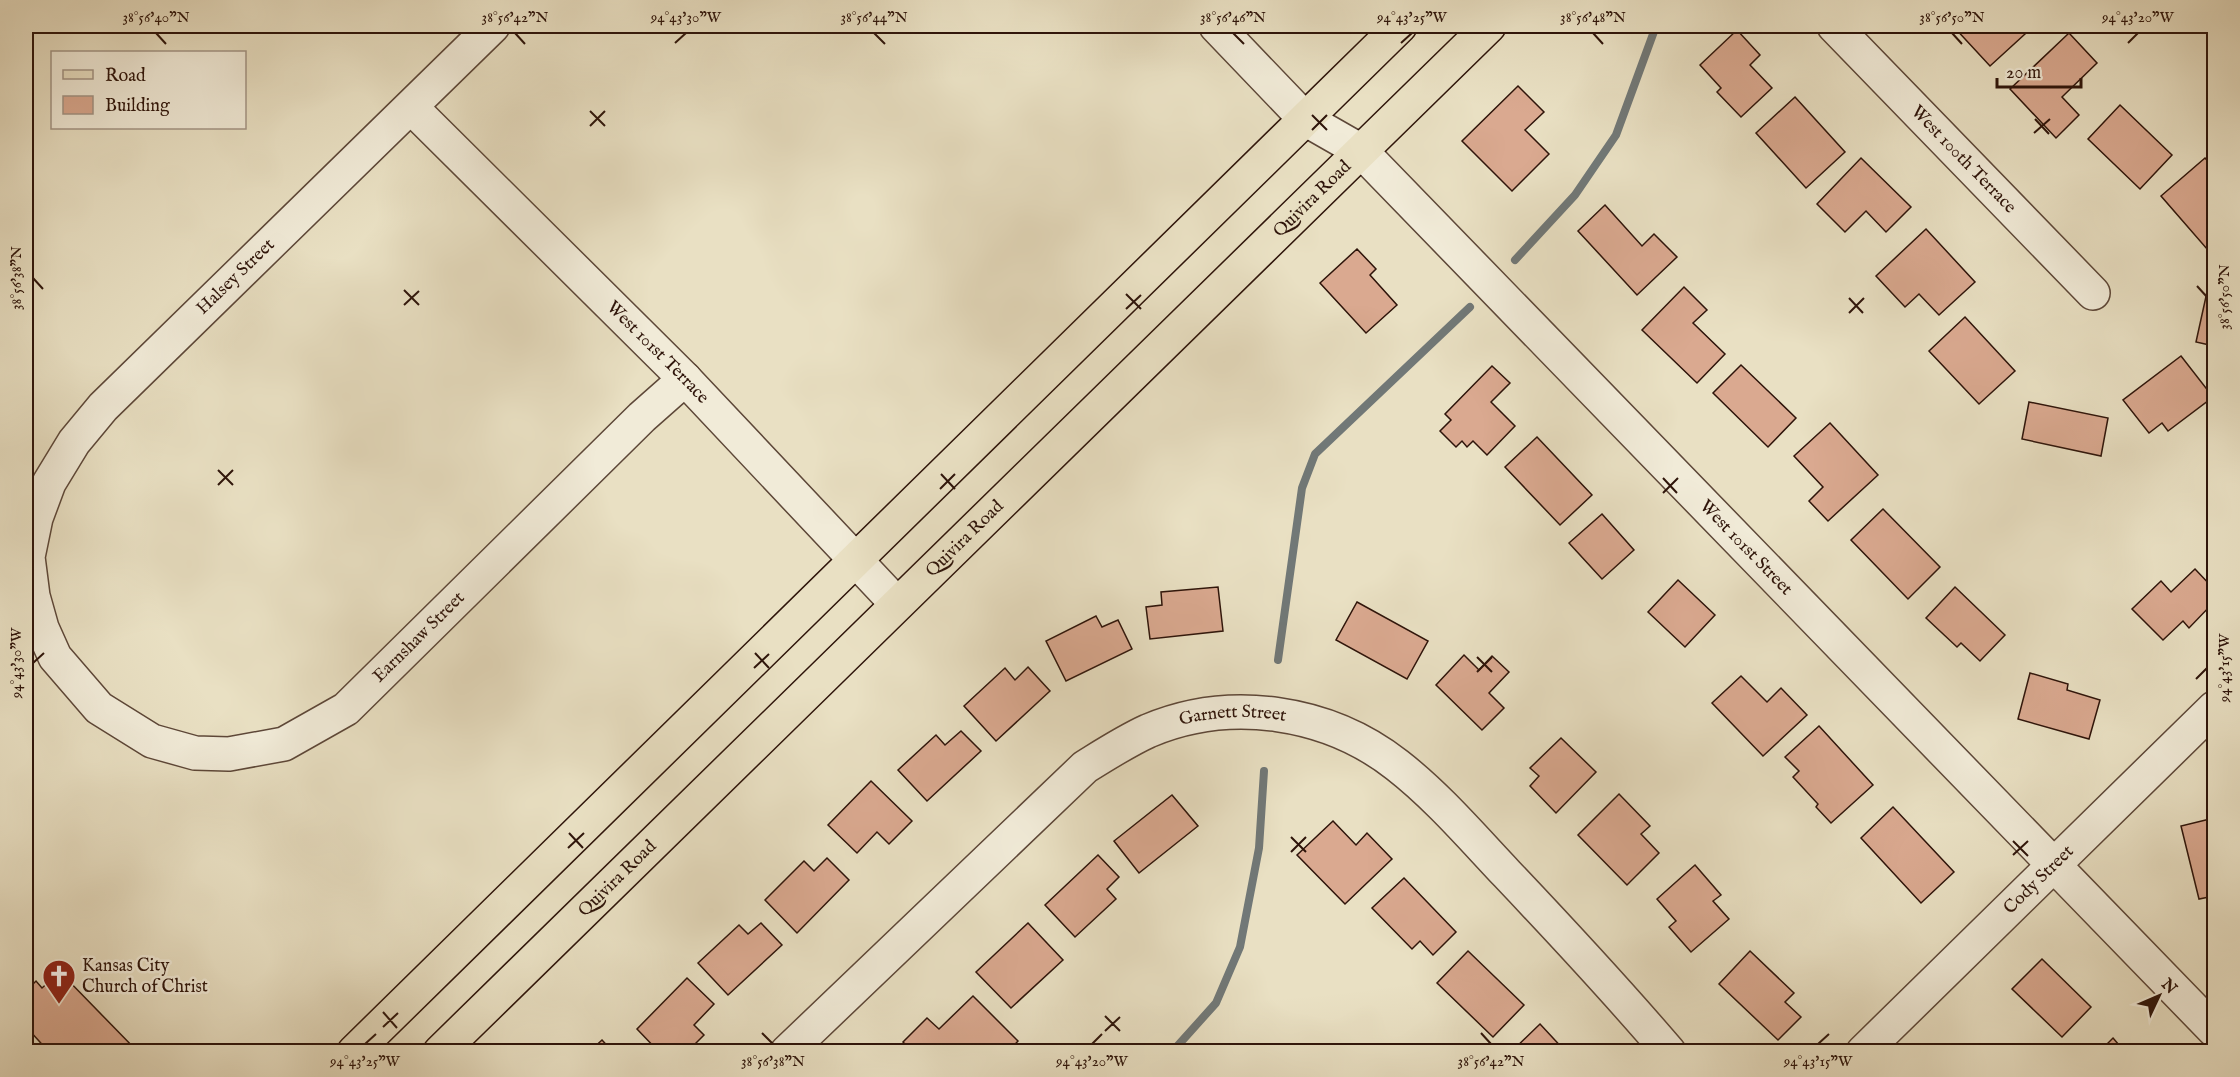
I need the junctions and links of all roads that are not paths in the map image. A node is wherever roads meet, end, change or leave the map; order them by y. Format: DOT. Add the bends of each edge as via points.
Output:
graph roads {
  1 [pos="493,26"];
  2 [pos="1216,26"];
  3 [pos="1400,26"];
  4 [pos="1489,26"];
  5 [pos="1834,26"];
  6 [pos="411,107"];
  7 [pos="1305,119"];
  8 [pos="1360,151"];
  9 [pos="2093,293"];
  10 [pos="685,379"];
  11 [pos="27,557"];
  12 [pos="854,560"];
  13 [pos="897,604"];
  14 [pos="99,708"];
  15 [pos="2214,708"];
  16 [pos="2055,865"];
  17 [pos="2214,1030"];
  18 [pos="354,1052"];
  19 [pos="440,1052"];
  20 [pos="787,1052"];
  21 [pos="1669,1052"];
  22 [pos="1863,1052"];
  1 -- 6 [label="street, Halsey Street"];
  2 -- 7 [label="street, West 101st Street"];
  3 -- 7 [label="main road"];
  4 -- 8 [label="main road, Quivira Road"];
  5 -- 9 [label="street, West 100th Terrace"];
  6 -- 10 [label="street, West 101st Terrace"];
  6 -- 11 [label="street, Halsey Street" via="103,407 74,442 49,483"];
  7 -- 8 [label="street, West 101st Street"];
  7 -- 12 [label="main road"];
  8 -- 13 [label="main road, Quivira Road"];
  8 -- 16 [label="street, West 101st Street"];
  10 -- 12 [label="street, West 101st Terrace"];
  10 -- 14 [label="street, Earnshaw Street" via="346,709 284,744 229,754 195,753 152,741"];
  11 -- 14 [label="street, Halsey Street" via="33,596 55,657"];
  12 -- 13 [label="street, West 101st Terrace"];
  12 -- 18 [label="main road"];
  13 -- 19 [label="main road, Quivira Road"];
  15 -- 16 [label="street, Cody Street"];
  16 -- 17 [label="street, West 101st Street"];
  16 -- 22 [label="street, Cody Street"];
  20 -- 21 [label="street, Garnett Street" via="1085,767 1151,730 1233,712 1302,718 1327,726 1396,764 1588,959"];
}
